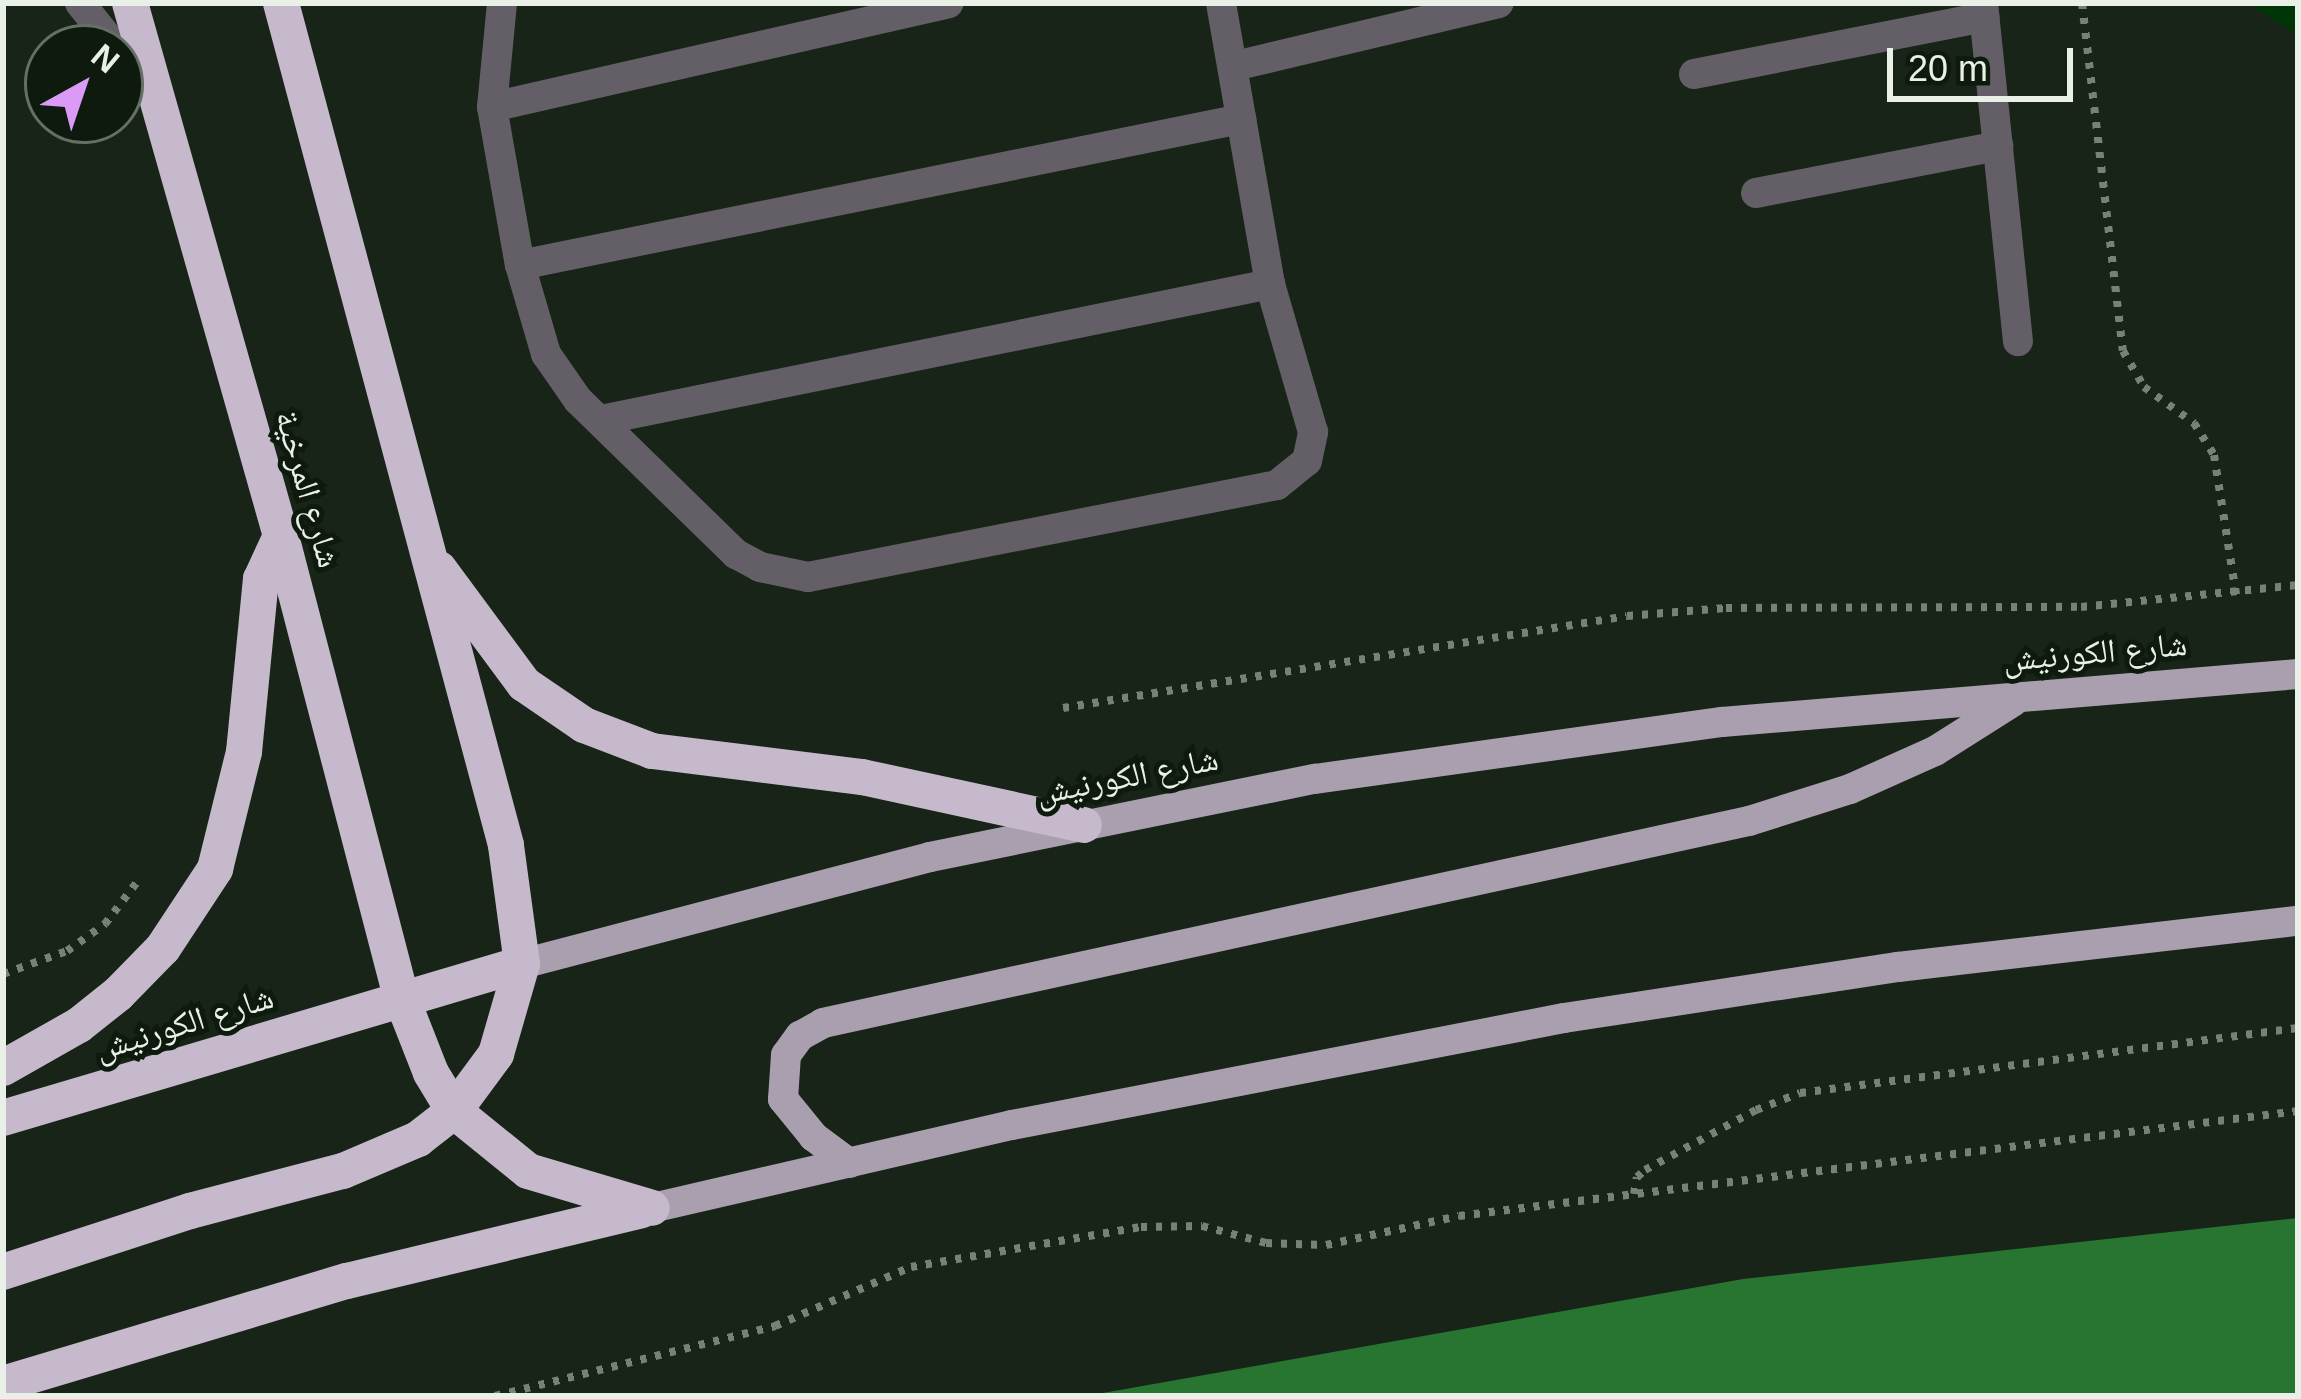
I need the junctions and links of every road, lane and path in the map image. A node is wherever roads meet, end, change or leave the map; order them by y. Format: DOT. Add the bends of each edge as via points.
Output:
graph roads {
  1 [pos="130,3"];
  2 [pos="281,3"];
  3 [pos="502,3"];
  4 [pos="948,3"];
  5 [pos="1221,3"];
  6 [pos="1498,3"];
  7 [pos="2082,3"];
  8 [pos="1983,10"];
  9 [pos="1235,66"];
  10 [pos="1694,74"];
  11 [pos="144,84"];
  12 [pos="158,102"];
  13 [pos="492,106"];
  14 [pos="1241,119"];
  15 [pos="1998,146"];
  16 [pos="1756,193"];
  17 [pos="520,265"];
  18 [pos="1270,284"];
  19 [pos="2018,341"];
  20 [pos="601,421"];
  21 [pos="281,536"];
  22 [pos="429,557"];
  23 [pos="2298,586"];
  24 [pos="2236,594"];
  25 [pos="2298,674"];
  26 [pos="2019,698"];
  27 [pos="1063,708"];
  28 [pos="1084,825"];
  29 [pos="140,878"];
  30 [pos="2298,921"];
  31 [pos="522,964"];
  32 [pos="3,974"];
  33 [pos="402,999"];
  34 [pos="2298,1028"];
  35 [pos="3,1068"];
  36 [pos="2298,1111"];
  37 [pos="454,1112"];
  38 [pos="3,1118"];
  39 [pos="849,1163"];
  40 [pos="1634,1194"];
  41 [pos="652,1208"];
  42 [pos="3,1273"];
  43 [pos="3,1384"];
  44 [pos="494,1396"];
  1 -- 12 [label="highway, شارع المرخية"];
  2 -- 22 [label="highway"];
  3 -- 13 [label="street"];
  4 -- 13 [label="street"];
  5 -- 9 [label="street"];
  6 -- 9 [label="street"];
  7 -- 24 [label="path" via="2122,351 2144,387 2194,423 2214,455"];
  8 -- 10 [label="street"];
  8 -- 15 [label="street"];
  9 -- 14 [label="street"];
  11 -- 12 [label="street"];
  12 -- 21 [label="highway, شارع المرخية"];
  13 -- 17 [label="street"];
  14 -- 17 [label="street"];
  14 -- 18 [label="street"];
  15 -- 16 [label="street"];
  15 -- 19 [label="street"];
  17 -- 20 [label="street" via="546,354"];
  18 -- 20 [label="street"];
  18 -- 20 [label="street" via="1313,432 1307,460 1277,485 832,573 784,574 736,554"];
  21 -- 33 [label="highway, شارع المرخية"];
  21 -- 35 [label="highway" via="261,579 244,752 214,869 163,948 118,994"];
  22 -- 28 [label="highway" via="524,684 584,725 652,751 862,777"];
  22 -- 31 [label="highway" via="506,845"];
  23 -- 24 [label="path"];
  24 -- 27 [label="path" via="2081,607 1726,608 1627,616"];
  25 -- 26 [label="main road, شارع الكورنيش"];
  26 -- 28 [label="main road, شارع الكورنيش" via="1513,748"];
  26 -- 39 [label="main road" via="1914,761 1749,820 824,1023 787,1055 783,1099"];
  28 -- 31 [label="main road, شارع الكورنيش" via="778,893"];
  29 -- 32 [label="path" via="105,924 67,951"];
  30 -- 39 [label="main road" via="1898,967 1564,1018"];
  31 -- 33 [label="highway, شارع الكورنيش"];
  31 -- 37 [label="highway" via="496,1054"];
  33 -- 37 [label="highway, شارع المرخية"];
  33 -- 38 [label="highway, شارع الكورنيش"];
  34 -- 40 [label="path" via="1800,1093 1646,1170"];
  36 -- 40 [label="path"];
  37 -- 41 [label="highway" via="528,1171"];
  37 -- 42 [label="highway" via="379,1159"];
  39 -- 41 [label="main road"];
  40 -- 44 [label="path" via="1459,1216 1326,1245 1266,1243 1172,1223 911,1267 775,1326"];
  41 -- 43 [label="highway" via="347,1281"];
}
